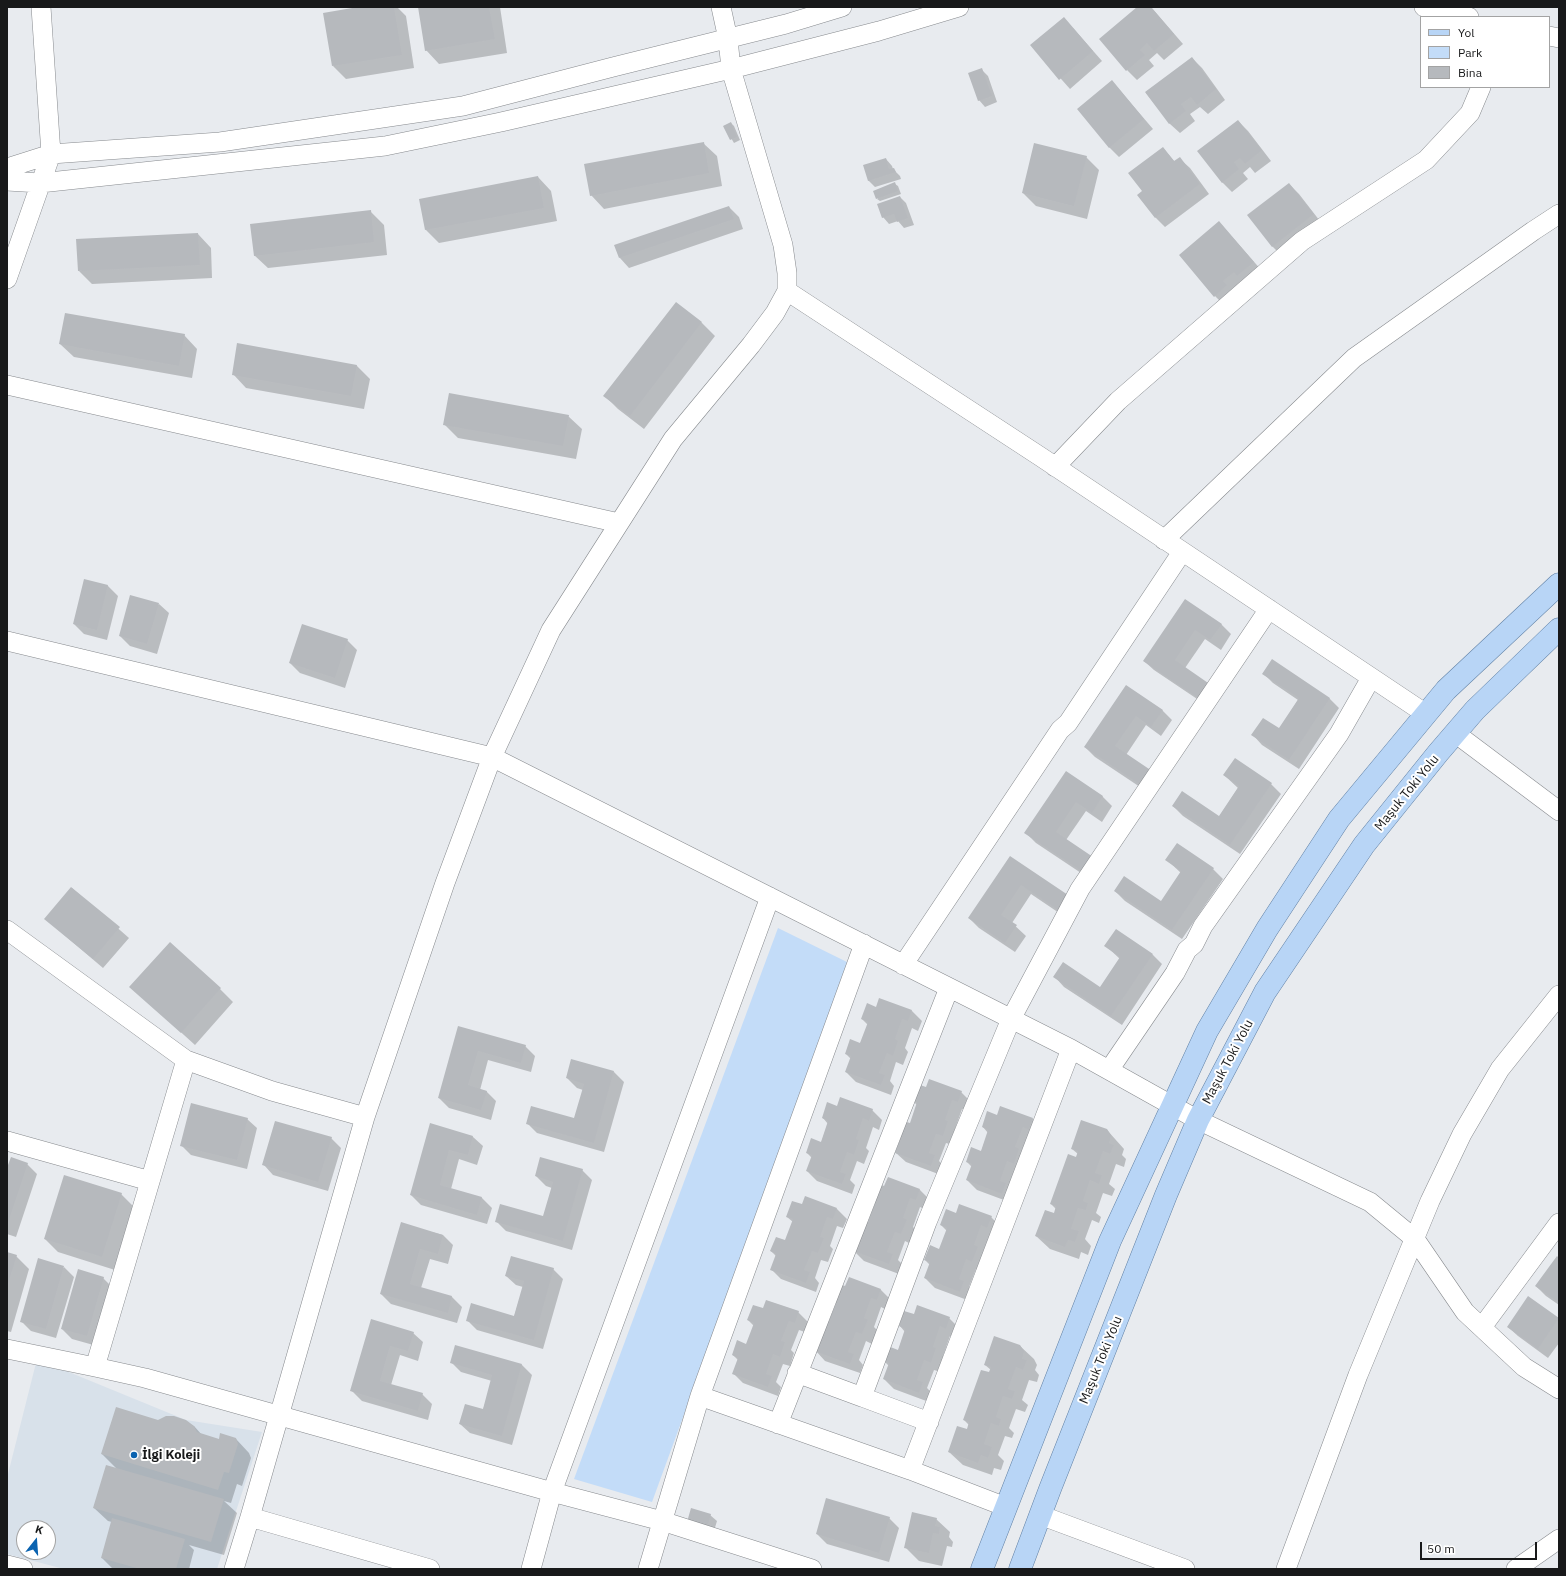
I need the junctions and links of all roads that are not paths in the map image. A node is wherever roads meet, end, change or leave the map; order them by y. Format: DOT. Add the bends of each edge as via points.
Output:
graph roads {
  1 [pos="41,7"];
  2 [pos="721,7"];
  3 [pos="842,7"];
  4 [pos="959,7"];
  5 [pos="1424,7"];
  6 [pos="1464,16"];
  7 [pos="728,39"];
  8 [pos="731,69"];
  9 [pos="1481,88"];
  10 [pos="51,154"];
  11 [pos="7,168"];
  12 [pos="7,181"];
  13 [pos="40,183"];
  14 [pos="1559,214"];
  15 [pos="7,279"];
  16 [pos="787,291"];
  17 [pos="7,385"];
  18 [pos="1055,467"];
  19 [pos="619,523"];
  20 [pos="1164,540"];
  21 [pos="1182,552"];
  22 [pos="1559,584"];
  23 [pos="1268,610"];
  24 [pos="1559,629"];
  25 [pos="7,641"];
  26 [pos="1371,678"];
  27 [pos="1426,714"];
  28 [pos="1455,733"];
  29 [pos="492,757"];
  30 [pos="1559,811"];
  31 [pos="770,897"];
  32 [pos="7,930"];
  33 [pos="864,944"];
  34 [pos="903,964"];
  35 [pos="948,988"];
  36 [pos="1559,995"];
  37 [pos="1011,1019"];
  38 [pos="1071,1049"];
  39 [pos="186,1060"];
  40 [pos="1109,1070"];
  41 [pos="1172,1105"];
  42 [pos="365,1117"];
  43 [pos="1198,1120"];
  44 [pos="7,1141"];
  45 [pos="150,1181"];
  46 [pos="1559,1223"];
  47 [pos="1414,1240"];
  48 [pos="1482,1328"];
  49 [pos="7,1349"];
  50 [pos="95,1367"];
  51 [pos="797,1373"];
  52 [pos="1559,1389"];
  53 [pos="700,1396"];
  54 [pos="862,1397"];
  55 [pos="278,1415"];
  56 [pos="928,1422"];
  57 [pos="778,1424"];
  58 [pos="910,1470"];
  59 [pos="552,1492"];
  60 [pos="1006,1507"];
  61 [pos="1040,1514"];
  62 [pos="250,1517"];
  63 [pos="662,1521"];
  64 [pos="1559,1539"];
  65 [pos="7,1566"];
  66 [pos="23,1569"];
  67 [pos="234,1569"];
  68 [pos="430,1569"];
  69 [pos="531,1569"];
  70 [pos="648,1569"];
  71 [pos="812,1569"];
  72 [pos="982,1569"];
  73 [pos="1020,1569"];
  74 [pos="1185,1569"];
  75 [pos="1286,1569"];
  76 [pos="1516,1569"];
  1 -- 10 [label="street"];
  2 -- 7 [label="street"];
  3 -- 7 [label="street"];
  4 -- 8 [label="street" via="879,31"];
  5 -- 6 [label="street"];
  7 -- 8 [label="street"];
  7 -- 10 [label="street" via="463,106 220,142"];
  8 -- 13 [label="street" via="385,146"];
  8 -- 16 [label="street" via="783,245"];
  9 -- 18 [label="street" via="1470,113 1426,160 1302,241 1118,401"];
  10 -- 11 [label="street"];
  10 -- 13 [label="street"];
  12 -- 13 [label="street"];
  13 -- 15 [label="street"];
  14 -- 20 [label="street" via="1354,358"];
  16 -- 18 [label="street"];
  16 -- 19 [label="street" via="775,313 751,345 673,439"];
  17 -- 19 [label="street"];
  18 -- 20 [label="street"];
  19 -- 29 [label="street" via="551,630"];
  20 -- 21 [label="street"];
  21 -- 23 [label="street"];
  21 -- 34 [label="street"];
  22 -- 27 [label="main road" via="1446,690"];
  23 -- 26 [label="street"];
  23 -- 37 [label="street" via="1080,889"];
  24 -- 28 [label="main road, Maşuk Toki Yolu" via="1475,710"];
  25 -- 29 [label="street"];
  26 -- 27 [label="street"];
  26 -- 40 [label="street" via="1339,734 1203,926 1194,944 1187,950 1175,973"];
  27 -- 41 [label="main road" via="1340,819 1272,922 1207,1031"];
  28 -- 30 [label="street"];
  28 -- 43 [label="main road, Maşuk Toki Yolu" via="1364,845 1266,992"];
  29 -- 31 [label="street"];
  29 -- 42 [label="street" via="445,884"];
  31 -- 33 [label="street"];
  31 -- 59 [label="street"];
  32 -- 39 [label="street"];
  33 -- 34 [label="street"];
  33 -- 53 [label="street"];
  34 -- 35 [label="street"];
  35 -- 37 [label="street"];
  35 -- 51 [label="street"];
  36 -- 47 [label="street" via="1500,1069 1462,1134"];
  37 -- 38 [label="street"];
  37 -- 54 [label="street" via="928,1222"];
  38 -- 40 [label="street"];
  38 -- 56 [label="street"];
  39 -- 42 [label="street" via="272,1091"];
  39 -- 45 [label="street"];
  40 -- 41 [label="street"];
  41 -- 43 [label="street"];
  41 -- 60 [label="main road" via="1110,1241"];
  42 -- 55 [label="street"];
  43 -- 47 [label="street" via="1370,1202"];
  43 -- 61 [label="main road, Maşuk Toki Yolu"];
  44 -- 45 [label="street"];
  45 -- 50 [label="street"];
  46 -- 48 [label="street"];
  47 -- 48 [label="street" via="1465,1312"];
  47 -- 75 [label="street" via="1358,1375"];
  48 -- 52 [label="street" via="1524,1367"];
  49 -- 50 [label="street"];
  50 -- 55 [label="street" via="145,1378"];
  51 -- 54 [label="street"];
  51 -- 57 [label="street"];
  53 -- 57 [label="street"];
  53 -- 63 [label="street"];
  54 -- 56 [label="street"];
  55 -- 59 [label="street"];
  55 -- 62 [label="street"];
  56 -- 58 [label="street"];
  57 -- 58 [label="street"];
  58 -- 60 [label="street"];
  59 -- 63 [label="street"];
  59 -- 69 [label="street"];
  60 -- 72 [label="main road"];
  61 -- 73 [label="main road, Maşuk Toki Yolu"];
  61 -- 74 [label="street"];
  62 -- 67 [label="street"];
  62 -- 68 [label="street"];
  63 -- 70 [label="street"];
  63 -- 71 [label="street"];
  64 -- 76 [label="street"];
  65 -- 66 [label="street"];
}
